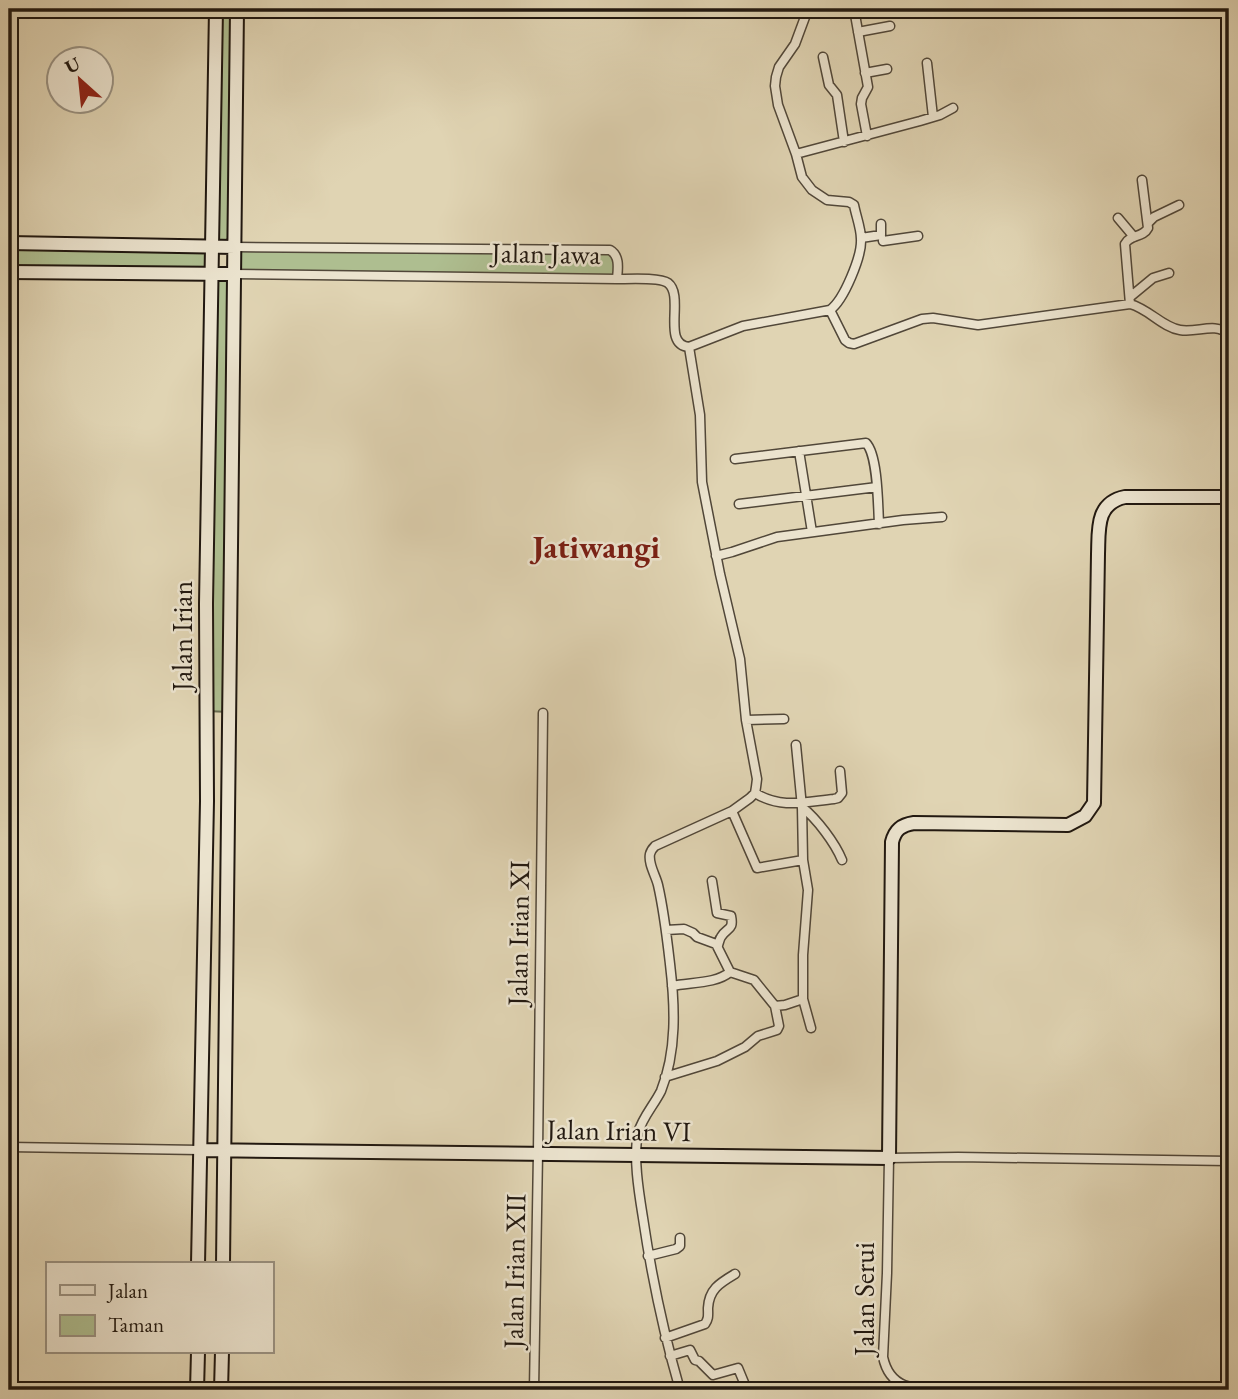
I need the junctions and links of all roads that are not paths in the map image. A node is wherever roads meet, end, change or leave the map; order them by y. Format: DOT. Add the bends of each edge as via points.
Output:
graph roads {
  1 [pos="216,9"];
  2 [pos="237,9"];
  3 [pos="808,9"];
  4 [pos="856,9"];
  5 [pos="890,26"];
  6 [pos="858,32"];
  7 [pos="823,57"];
  8 [pos="927,62"];
  9 [pos="887,69"];
  10 [pos="865,74"];
  11 [pos="953,108"];
  12 [pos="933,117"];
  13 [pos="867,136"];
  14 [pos="844,142"];
  15 [pos="796,154"];
  16 [pos="1142,180"];
  17 [pos="1179,205"];
  18 [pos="1118,218"];
  19 [pos="1148,223"];
  20 [pos="881,224"];
  21 [pos="918,236"];
  22 [pos="1134,237"];
  23 [pos="861,238"];
  24 [pos="883,241"];
  25 [pos="9,243"];
  26 [pos="213,246"];
  27 [pos="235,247"];
  28 [pos="9,272"];
  29 [pos="1169,273"];
  30 [pos="234,274"];
  31 [pos="212,275"];
  32 [pos="617,279"];
  33 [pos="1130,300"];
  34 [pos="830,310"];
  35 [pos="1229,334"];
  36 [pos="689,347"];
  37 [pos="799,451"];
  38 [pos="735,459"];
  39 [pos="877,487"];
  40 [pos="806,495"];
  41 [pos="1229,497"];
  42 [pos="738,504"];
  43 [pos="942,517"];
  44 [pos="879,524"];
  45 [pos="812,532"];
  46 [pos="716,556"];
  47 [pos="206,711"];
  48 [pos="229,712"];
  49 [pos="542,713"];
  50 [pos="784,719"];
  51 [pos="746,720"];
  52 [pos="796,745"];
  53 [pos="840,771"];
  54 [pos="755,793"];
  55 [pos="802,805"];
  56 [pos="732,811"];
  57 [pos="803,860"];
  58 [pos="842,860"];
  59 [pos="712,881"];
  60 [pos="666,930"];
  61 [pos="718,946"];
  62 [pos="730,972"];
  63 [pos="672,986"];
  64 [pos="803,999"];
  65 [pos="775,1006"];
  66 [pos="811,1028"];
  67 [pos="665,1077"];
  68 [pos="9,1147"];
  69 [pos="200,1150"];
  70 [pos="224,1150"];
  71 [pos="538,1153"];
  72 [pos="637,1155"];
  73 [pos="889,1158"];
  74 [pos="1229,1161"];
  75 [pos="680,1238"];
  76 [pos="648,1256"];
  77 [pos="198,1262"];
  78 [pos="223,1262"];
  79 [pos="735,1274"];
  80 [pos="665,1338"];
  81 [pos="198,1354"];
  82 [pos="222,1354"];
  83 [pos="670,1356"];
  84 [pos="745,1385"];
  85 [pos="197,1390"];
  86 [pos="221,1390"];
  87 [pos="534,1390"];
  88 [pos="680,1390"];
  89 [pos="993,1390"];
  1 -- 26 [label="street, Jalan Irian"];
  2 -- 27 [label="street, Jalan Irian"];
  3 -- 15 [label="street" via="795,44 779,67 775,86"];
  4 -- 6 [label="street"];
  5 -- 6 [label="street"];
  6 -- 10 [label="street"];
  7 -- 14 [label="street" via="828,85 837,95"];
  8 -- 12 [label="street"];
  9 -- 10 [label="street"];
  10 -- 13 [label="street" via="868,87 861,104"];
  11 -- 12 [label="street"];
  12 -- 13 [label="street"];
  13 -- 14 [label="street"];
  14 -- 15 [label="street"];
  15 -- 23 [label="street" via="802,177 813,190 827,200 854,205"];
  16 -- 19 [label="street"];
  17 -- 19 [label="street"];
  18 -- 22 [label="street"];
  19 -- 22 [label="street" via="1146,232"];
  20 -- 24 [label="street"];
  21 -- 24 [label="street"];
  22 -- 33 [label="street" via="1125,244"];
  23 -- 24 [label="street"];
  23 -- 34 [label="street" via="843,296"];
  25 -- 26 [label="street, Jalan Jawa"];
  26 -- 27 [label="street, Jalan Jawa"];
  26 -- 31 [label="street, Jalan Irian"];
  27 -- 30 [label="street, Jalan Irian"];
  27 -- 32 [label="street, Jalan Jawa" via="610,250 617,259"];
  28 -- 31 [label="street, Jalan Jawa"];
  29 -- 33 [label="street" via="1151,280"];
  30 -- 31 [label="street, Jalan Jawa"];
  30 -- 32 [label="street, Jalan Jawa"];
  30 -- 48 [label="street, Jalan Irian"];
  31 -- 47 [label="street, Jalan Irian"];
  32 -- 36 [label="street" via="667,282 674,296 676,337 680,345"];
  33 -- 34 [label="street" via="978,325 922,319 854,344 845,340"];
  33 -- 35 [label="street" via="1174,328 1218,328"];
  34 -- 36 [label="street" via="743,326"];
  36 -- 46 [label="street" via="700,415 702,482"];
  37 -- 38 [label="street"];
  37 -- 39 [label="street" via="866,443"];
  37 -- 40 [label="street"];
  39 -- 40 [label="street"];
  39 -- 44 [label="street"];
  40 -- 42 [label="street"];
  40 -- 45 [label="street"];
  41 -- 73 [label="street" via="1125,497 1112,502 1100,519 1094,803 1085,816 1068,825 914,822 894,836"];
  43 -- 44 [label="street"];
  44 -- 45 [label="street"];
  45 -- 46 [label="street" via="777,537"];
  46 -- 51 [label="street" via="740,659"];
  47 -- 48 [label="street"];
  47 -- 69 [label="street, Jalan Irian"];
  48 -- 70 [label="street, Jalan Irian"];
  49 -- 71 [label="street, Jalan Irian XI"];
  50 -- 51 [label="street"];
  51 -- 54 [label="street" via="757,779"];
  52 -- 55 [label="street"];
  53 -- 55 [label="street" via="840,796"];
  54 -- 55 [label="street" via="773,802"];
  54 -- 56 [label="street"];
  55 -- 57 [label="street"];
  55 -- 58 [label="street"];
  56 -- 57 [label="street" via="757,868"];
  56 -- 60 [label="street" via="651,851"];
  57 -- 64 [label="street" via="808,905"];
  59 -- 61 [label="street" via="717,914 731,916 732,923"];
  60 -- 61 [label="street" via="684,929"];
  60 -- 63 [label="street"];
  61 -- 62 [label="street"];
  62 -- 63 [label="street" via="718,979"];
  62 -- 65 [label="street" via="754,980"];
  63 -- 67 [label="street" via="673,1036"];
  64 -- 65 [label="street"];
  64 -- 66 [label="street"];
  65 -- 67 [label="street" via="777,1030 717,1061"];
  67 -- 72 [label="street" via="639,1130"];
  68 -- 69 [label="street, Jalan Irian VI"];
  69 -- 70 [label="street, Jalan Irian VI"];
  69 -- 77 [label="street, Jalan Irian"];
  70 -- 71 [label="street, Jalan Irian VI"];
  70 -- 78 [label="street, Jalan Irian"];
  71 -- 72 [label="street, Jalan Irian VI"];
  71 -- 87 [label="street, Jalan Irian XII"];
  72 -- 73 [label="street, Jalan Irian VI"];
  72 -- 76 [label="street"];
  73 -- 74 [label="street, Jalan Irian VI"];
  73 -- 89 [label="street, Jalan Serui" via="885,1365 893,1378 909,1388"];
  75 -- 76 [label="street" via="676,1249"];
  76 -- 80 [label="street"];
  79 -- 80 [label="street" via="710,1295 705,1324"];
  80 -- 83 [label="street"];
  81 -- 85 [label="street"];
  82 -- 86 [label="street"];
  83 -- 84 [label="street" via="690,1350 713,1375 738,1368"];
  83 -- 88 [label="street"];
}
